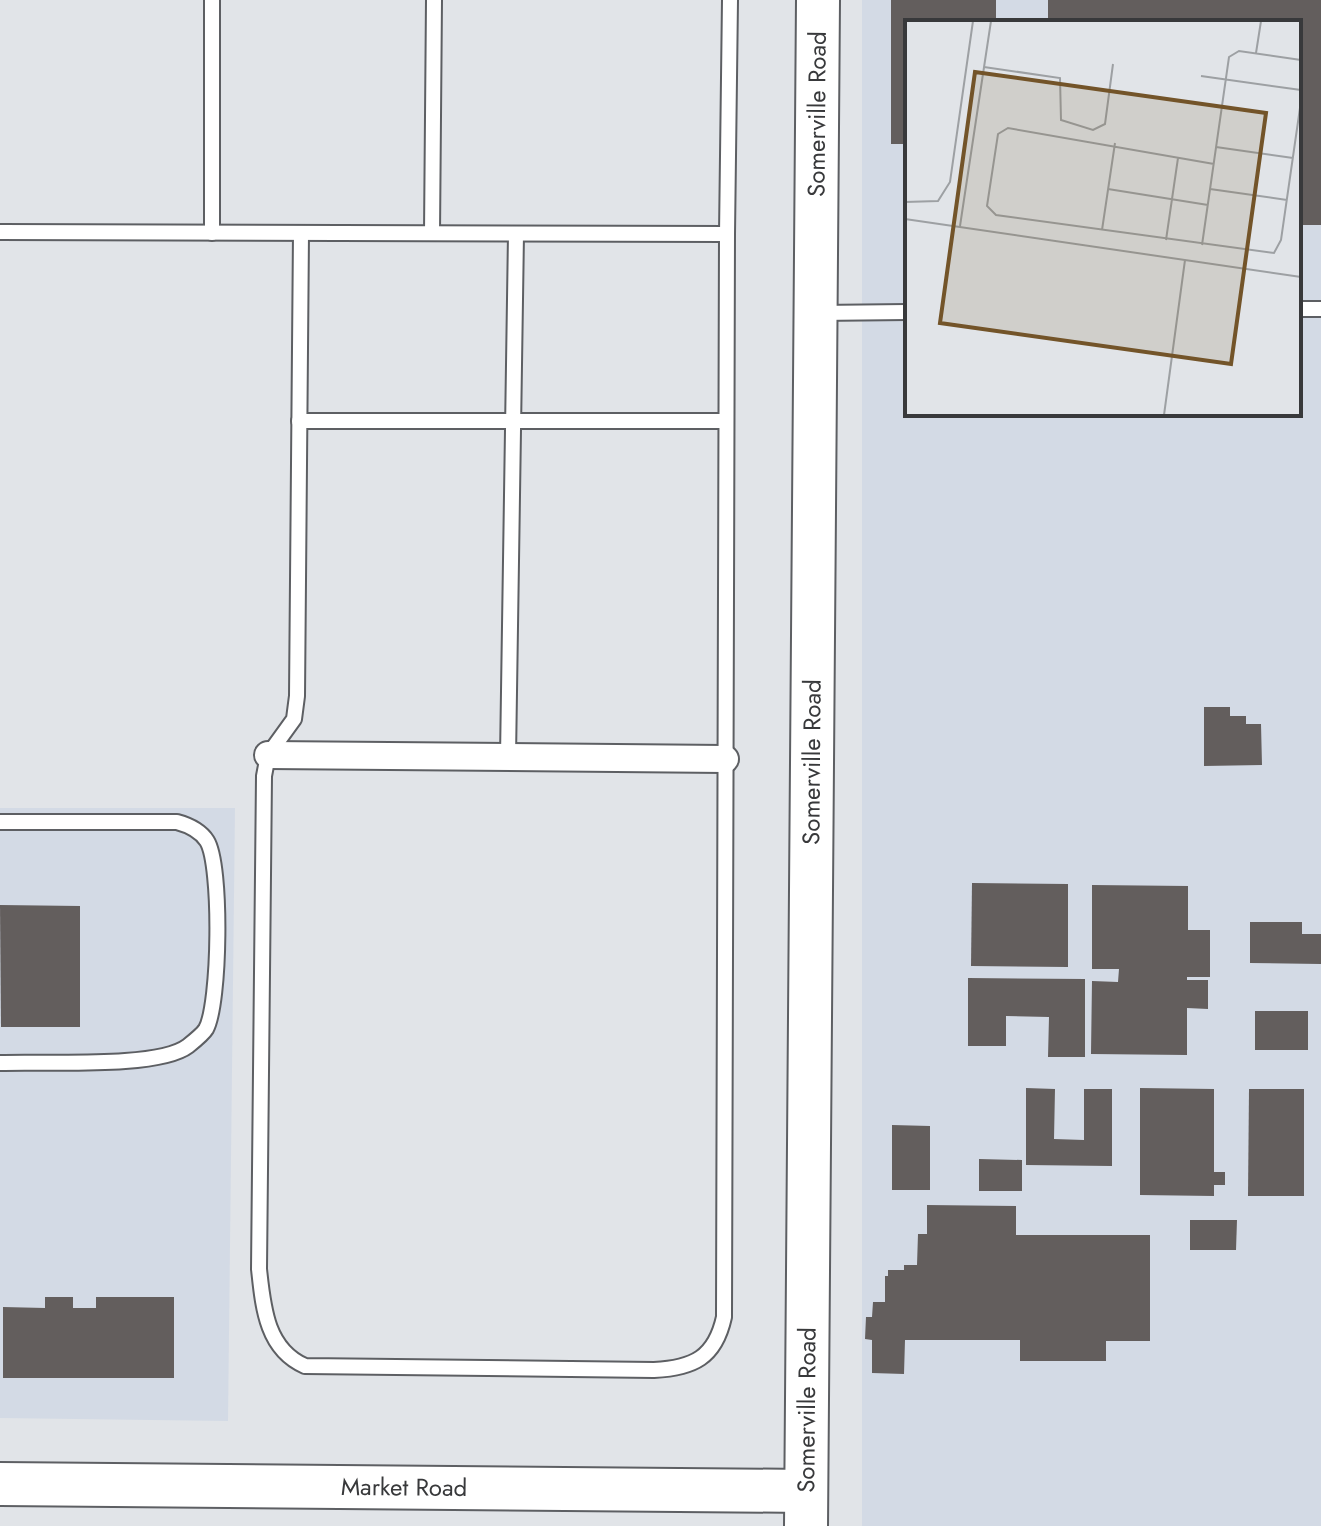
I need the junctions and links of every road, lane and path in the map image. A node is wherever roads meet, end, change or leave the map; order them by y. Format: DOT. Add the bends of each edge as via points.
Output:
graph roads {
  1 [pos="212,0"];
  2 [pos="434,0"];
  3 [pos="730,0"];
  4 [pos="818,0"];
  5 [pos="0,232"];
  6 [pos="212,233"];
  7 [pos="301,233"];
  8 [pos="432,233"];
  9 [pos="516,234"];
  10 [pos="727,234"];
  11 [pos="905,312"];
  12 [pos="817,313"];
  13 [pos="299,421"];
  14 [pos="513,421"];
  15 [pos="726,421"];
  16 [pos="268,755"];
  17 [pos="508,757"];
  18 [pos="725,759"];
  19 [pos="0,822"];
  20 [pos="0,1063"];
  21 [pos="0,1484"];
  22 [pos="806,1509"];
  1 -- 6 [label="lane"];
  2 -- 8 [label="lane"];
  3 -- 10 [label="lane"];
  4 -- 12 [label="main road, Somerville Road"];
  5 -- 6 [label="lane"];
  6 -- 7 [label="lane"];
  7 -- 8 [label="lane"];
  7 -- 13 [label="lane"];
  8 -- 9 [label="lane"];
  9 -- 10 [label="lane"];
  9 -- 14 [label="lane"];
  10 -- 15 [label="lane"];
  11 -- 12 [label="lane"];
  12 -- 22 [label="main road, Somerville Road"];
  13 -- 14 [label="lane"];
  13 -- 16 [label="lane" via="297,696 294,719"];
  14 -- 15 [label="lane"];
  14 -- 17 [label="lane"];
  15 -- 18 [label="lane"];
  16 -- 17 [label="street"];
  16 -- 18 [label="lane" via="259,1269 266,1315 277,1344 305,1366 424,1368 670,1369 697,1361 719,1338 724,1317"];
  17 -- 18 [label="street"];
  19 -- 20 [label="lane" via="177,822 192,826 208,841 217,877 215,989 206,1029 186,1048 151,1058"];
  21 -- 22 [label="main road, Market Road"];
}
